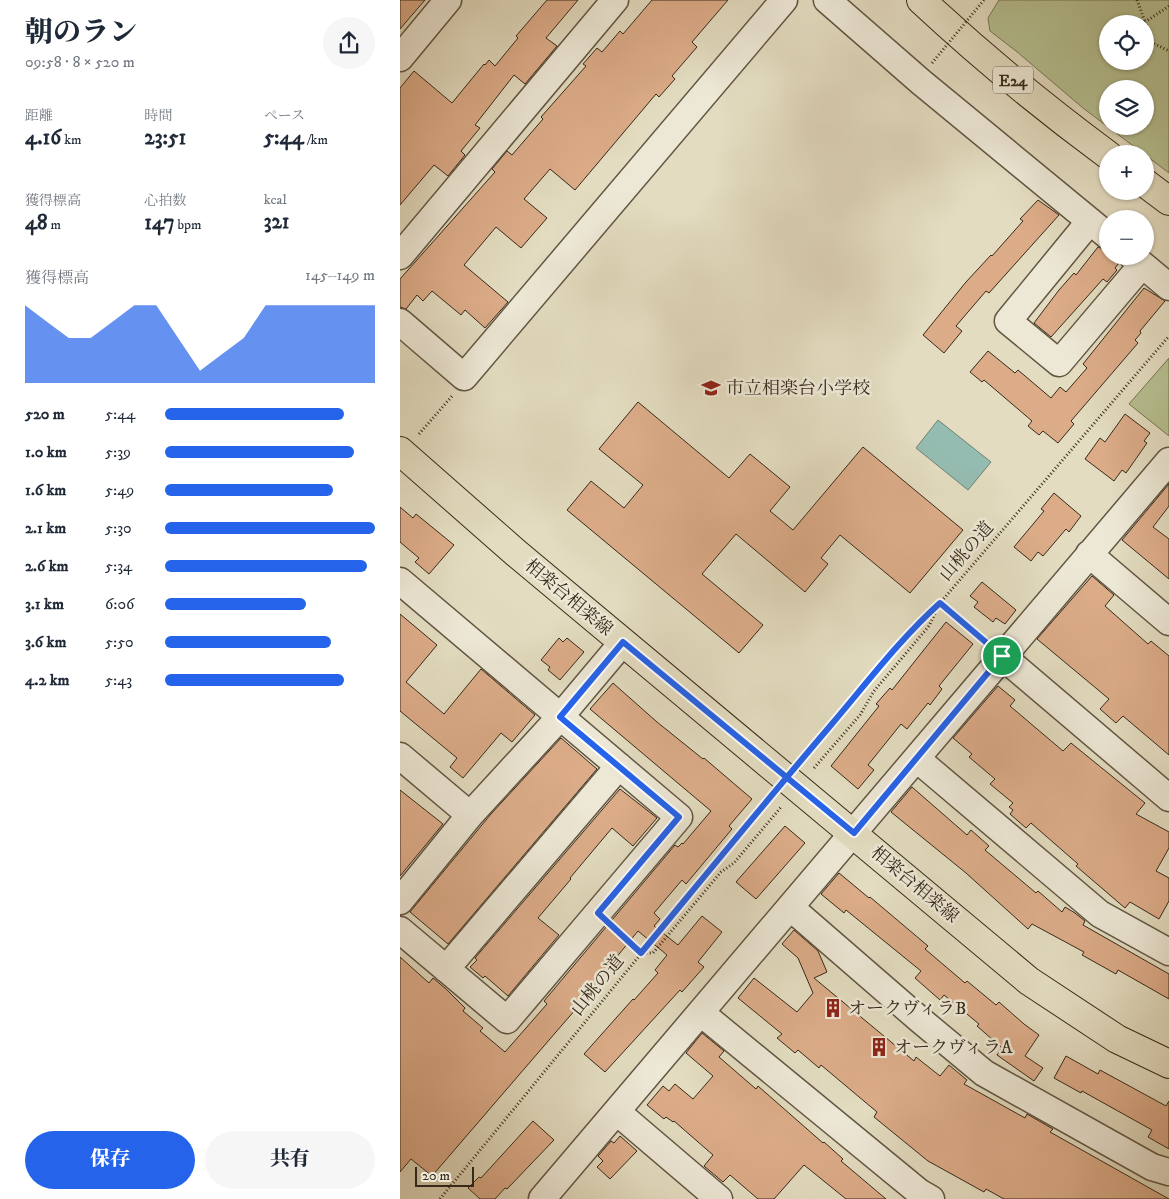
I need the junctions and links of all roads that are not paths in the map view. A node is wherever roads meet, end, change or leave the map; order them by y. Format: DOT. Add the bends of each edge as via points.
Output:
graph roads {
  1 [pos="448,0"];
  2 [pos="615,0"];
  3 [pos="784,0"];
  4 [pos="827,0"];
  5 [pos="921,0"];
  6 [pos="400,58"];
  7 [pos="1099,148"];
  8 [pos="1154,190"];
  9 [pos="1169,201"];
  10 [pos="1099,228"];
  11 [pos="400,256"];
  12 [pos="1133,265"];
  13 [pos="1143,265"];
  14 [pos="1169,287"];
  15 [pos="400,322"];
  16 [pos="410,442"];
  17 [pos="1169,461"];
  18 [pos="1089,554"];
  19 [pos="400,581"];
  20 [pos="1169,622"];
  21 [pos="623,642"];
  22 [pos="1002,656"];
  23 [pos="560,717"];
  24 [pos="400,756"];
  25 [pos="918,759"];
  26 [pos="619,766"];
  27 [pos="1169,798"];
  28 [pos="470,815"];
  29 [pos="854,833"];
  30 [pos="400,901"];
  31 [pos="791,908"];
  32 [pos="400,930"];
  33 [pos="1169,952"];
  34 [pos="446,969"];
  35 [pos="701,1013"];
  36 [pos="1169,1064"];
  37 [pos="617,1112"];
  38 [pos="1169,1172"];
  39 [pos="542,1199"];
  40 [pos="719,1199"];
  41 [pos="931,1199"];
  1 -- 6 [label="street"];
  2 -- 11 [label="street"];
  3 -- 15 [label="street" via="464,377"];
  4 -- 10 [label="street"];
  5 -- 7 [label="main road, E24"];
  8 -- 9 [label="main road"];
  10 -- 12 [label="street" via="1008,321 1059,363"];
  13 -- 14 [label="street"];
  16 -- 21 [label="main road, 相楽台相楽線" via="516,553"];
  17 -- 18 [label="street"];
  18 -- 20 [label="street"];
  18 -- 22 [label="street"];
  19 -- 23 [label="street"];
  21 -- 23 [label="street"];
  21 -- 29 [label="main road, 相楽台相楽線"];
  22 -- 25 [label="street"];
  22 -- 27 [label="street"];
  23 -- 26 [label="street"];
  23 -- 28 [label="street"];
  24 -- 28 [label="street"];
  25 -- 29 [label="street"];
  25 -- 33 [label="street" via="1100,914"];
  26 -- 34 [label="street"];
  26 -- 34 [label="street" via="679,817 507,1020"];
  28 -- 30 [label="street"];
  29 -- 31 [label="street"];
  29 -- 36 [label="main road, 相楽台相楽線" via="1029,981 1117,1039"];
  31 -- 35 [label="street"];
  31 -- 38 [label="street" via="984,1073 1152,1168"];
  32 -- 34 [label="street"];
  35 -- 37 [label="street"];
  35 -- 41 [label="street" via="918,1192"];
  37 -- 39 [label="street"];
  37 -- 40 [label="street"];
}
